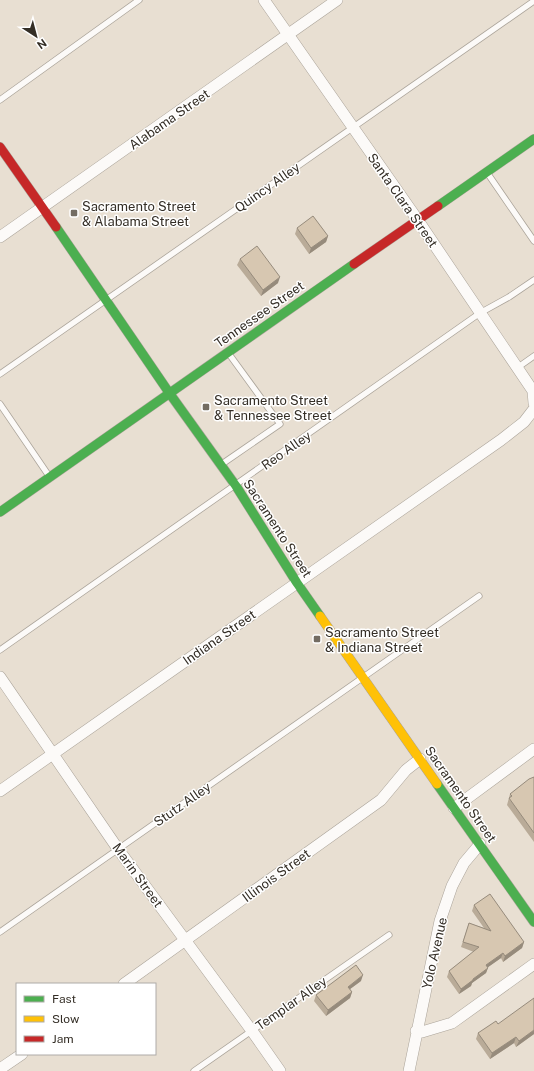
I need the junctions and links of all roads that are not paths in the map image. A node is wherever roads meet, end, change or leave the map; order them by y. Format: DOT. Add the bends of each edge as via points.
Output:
graph roads {
  1 [pos="139,0"];
  2 [pos="264,0"];
  3 [pos="337,0"];
  4 [pos="534,1"];
  5 [pos="288,34"];
  6 [pos="0,100"];
  7 [pos="353,128"];
  8 [pos="534,139"];
  9 [pos="0,147"];
  10 [pos="486,172"];
  11 [pos="43,208"];
  12 [pos="417,219"];
  13 [pos="0,237"];
  14 [pos="534,241"];
  15 [pos="534,280"];
  16 [pos="107,299"];
  17 [pos="480,313"];
  18 [pos="227,352"];
  19 [pos="534,356"];
  20 [pos="517,368"];
  21 [pos="0,374"];
  22 [pos="170,394"];
  23 [pos="534,403"];
  24 [pos="0,404"];
  25 [pos="534,409"];
  26 [pos="220,466"];
  27 [pos="50,477"];
  28 [pos="236,486"];
  29 [pos="0,512"];
  30 [pos="297,583"];
  31 [pos="480,596"];
  32 [pos="0,650"];
  33 [pos="0,677"];
  34 [pos="363,677"];
  35 [pos="534,749"];
  36 [pos="53,754"];
  37 [pos="420,758"];
  38 [pos="0,791"];
  39 [pos="454,808"];
  40 [pos="480,844"];
  41 [pos="118,849"];
  42 [pos="534,922"];
  43 [pos="0,932"];
  44 [pos="388,935"];
  45 [pos="185,940"];
  46 [pos="534,964"];
  47 [pos="125,983"];
  48 [pos="252,1031"];
  49 [pos="416,1031"];
  50 [pos="21,1055"];
  51 [pos="0,1069"];
  52 [pos="194,1071"];
  53 [pos="280,1071"];
  54 [pos="409,1071"];
  1 -- 6 [label="lane"];
  2 -- 5 [label="street, Santa Clara Street"];
  3 -- 5 [label="street, Alabama Street"];
  4 -- 7 [label="lane, Quincy Alley"];
  5 -- 7 [label="street, Santa Clara Street"];
  5 -- 11 [label="street, Alabama Street"];
  7 -- 12 [label="street, Santa Clara Street"];
  7 -- 16 [label="lane, Quincy Alley"];
  8 -- 10 [label="main road, Tennessee Street"];
  9 -- 11 [label="main road, Sacramento Street"];
  10 -- 12 [label="main road, Tennessee Street"];
  10 -- 14 [label="lane"];
  11 -- 13 [label="street, Alabama Street"];
  11 -- 16 [label="main road, Sacramento Street"];
  12 -- 17 [label="street, Santa Clara Street"];
  12 -- 18 [label="main road, Tennessee Street"];
  15 -- 17 [label="lane, Reo Alley"];
  16 -- 21 [label="lane, Quincy Alley"];
  16 -- 22 [label="main road, Sacramento Street"];
  17 -- 20 [label="street, Santa Clara Street"];
  17 -- 28 [label="lane, Reo Alley"];
  18 -- 22 [label="main road, Tennessee Street"];
  18 -- 26 [label="lane" via="280,424"];
  19 -- 20 [label="lane"];
  20 -- 23 [label="street, Santa Clara Street" via="533,391"];
  22 -- 26 [label="main road, Sacramento Street"];
  22 -- 27 [label="main road, Tennessee Street"];
  24 -- 27 [label="lane"];
  25 -- 30 [label="street, Indiana Street" via="524,422 501,440"];
  26 -- 28 [label="main road, Sacramento Street"];
  27 -- 29 [label="main road, Tennessee Street"];
  28 -- 30 [label="main road, Sacramento Street"];
  28 -- 32 [label="lane, Reo Alley"];
  30 -- 34 [label="main road, Sacramento Street"];
  30 -- 36 [label="street, Indiana Street"];
  31 -- 34 [label="lane, Stutz Alley"];
  33 -- 36 [label="street, Marin Street"];
  34 -- 37 [label="main road, Sacramento Street"];
  34 -- 41 [label="lane, Stutz Alley"];
  35 -- 39 [label="street"];
  36 -- 38 [label="street, Indiana Street"];
  36 -- 41 [label="street, Marin Street"];
  37 -- 39 [label="main road, Sacramento Street"];
  37 -- 45 [label="street, Illinois Street" via="406,770 381,800"];
  39 -- 40 [label="main road, Sacramento Street"];
  40 -- 42 [label="main road, Sacramento Street"];
  40 -- 49 [label="street, Yolo Avenue" via="464,863 452,886 440,921"];
  41 -- 43 [label="lane, Stutz Alley"];
  41 -- 45 [label="street, Marin Street"];
  44 -- 48 [label="lane, Templar Alley"];
  45 -- 47 [label="street, Illinois Street"];
  45 -- 48 [label="street, Marin Street"];
  46 -- 49 [label="street" via="452,1023 422,1032"];
  48 -- 52 [label="lane, Templar Alley"];
  48 -- 53 [label="street, Marin Street"];
  49 -- 54 [label="street, Yolo Avenue"];
  50 -- 51 [label="street"];
}
